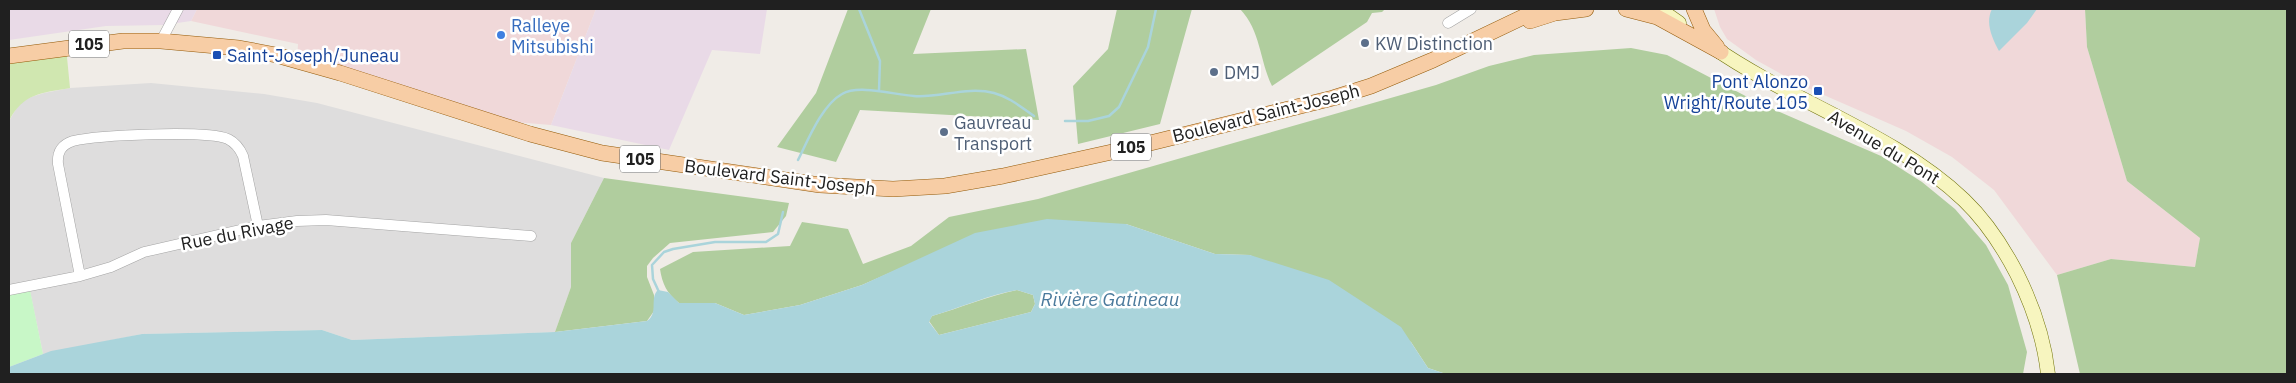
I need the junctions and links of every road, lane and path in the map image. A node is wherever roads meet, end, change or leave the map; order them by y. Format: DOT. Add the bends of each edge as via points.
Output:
graph roads {
  1 [pos="178,9"];
  2 [pos="1471,9"];
  3 [pos="1540,9"];
  4 [pos="1586,9"];
  5 [pos="1626,9"];
  6 [pos="1659,9"];
  7 [pos="1694,9"];
  8 [pos="1448,23"];
  9 [pos="161,41"];
  10 [pos="1720,52"];
  11 [pos="9,56"];
  12 [pos="1433,60"];
  13 [pos="258,226"];
  14 [pos="531,236"];
  15 [pos="80,276"];
  16 [pos="9,290"];
  17 [pos="2048,374"];
  1 -- 9 [label="street"];
  2 -- 8 [label="street"];
  3 -- 12 [label="main road, Boulevard Saint-Joseph / 105"];
  4 -- 12 [label="main road" via="1534,19"];
  5 -- 10 [label="main road" via="1657,18"];
  6 -- 10 [label="main road, Avenue du Pont"];
  7 -- 10 [label="main road" via="1703,30"];
  9 -- 11 [label="main road, Boulevard Saint-Joseph / 105" via="102,42"];
  9 -- 12 [label="main road, Boulevard Saint-Joseph / 105" via="232,47 276,55 602,153 820,185 894,189 976,181 1130,148 1343,95"];
  10 -- 17 [label="main road, Avenue du Pont" via="1911,160 1966,201 1999,242 2024,288 2040,329"];
  13 -- 14 [label="street, Rue du Rivage" via="326,220"];
  13 -- 15 [label="street, Rue du Rivage" via="144,252"];
  13 -- 15 [label="street" via="243,156 238,146 229,140 191,135 73,141 62,147 58,157"];
  15 -- 16 [label="street, Rue du Rivage"];
}
